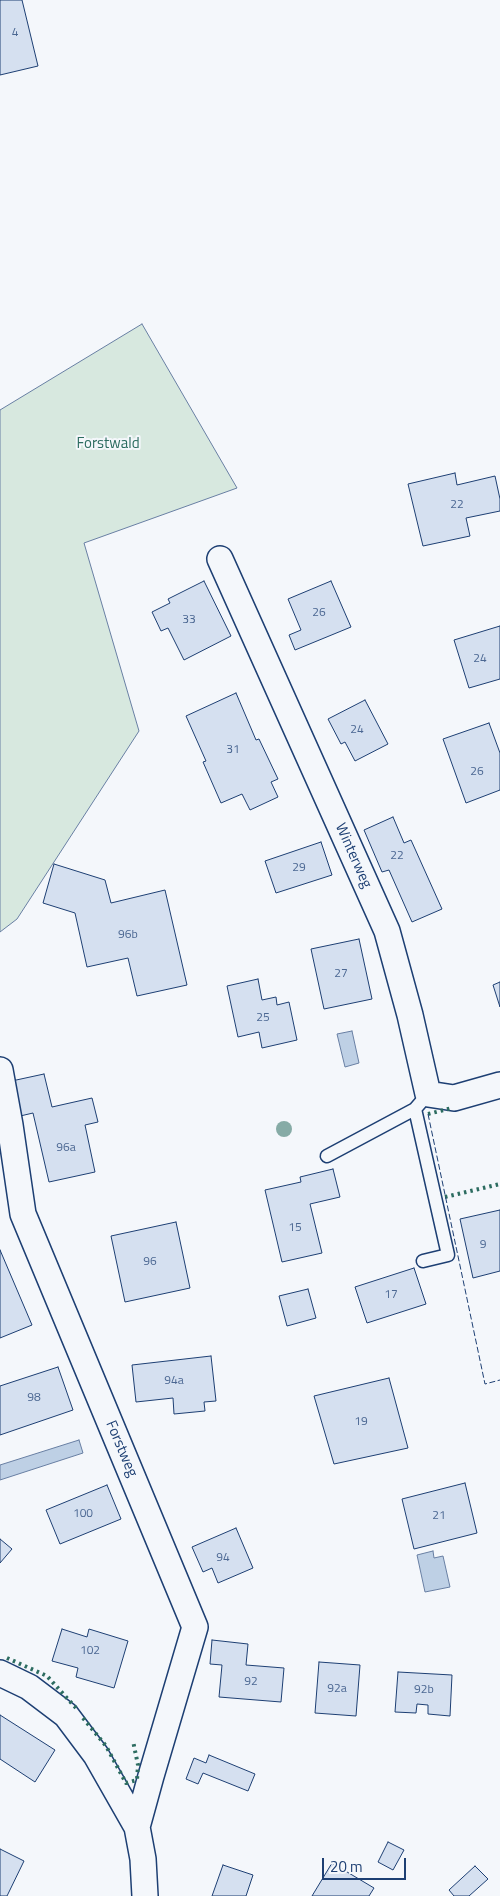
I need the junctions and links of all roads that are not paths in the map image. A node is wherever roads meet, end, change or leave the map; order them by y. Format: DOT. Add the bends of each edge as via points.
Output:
graph roads {
  1 [pos="220,560"];
  2 [pos="0,1070"];
  3 [pos="500,1086"];
  4 [pos="422,1102"];
  5 [pos="327,1156"];
  6 [pos="423,1261"];
  7 [pos="0,1673"];
  8 [pos="138,1827"];
  9 [pos="145,1896"];
  1 -- 4 [label="street, Winterweg" via="387,931 410,1015"];
  2 -- 8 [label="street, Forstweg" via="22,1214 195,1627"];
  3 -- 4 [label="street" via="454,1098"];
  4 -- 5 [label="lane"];
  4 -- 6 [label="lane" via="448,1255"];
  7 -- 8 [label="street, Forstweg" via="29,1687 66,1715 96,1755"];
  8 -- 9 [label="street, Forstweg"];
}
